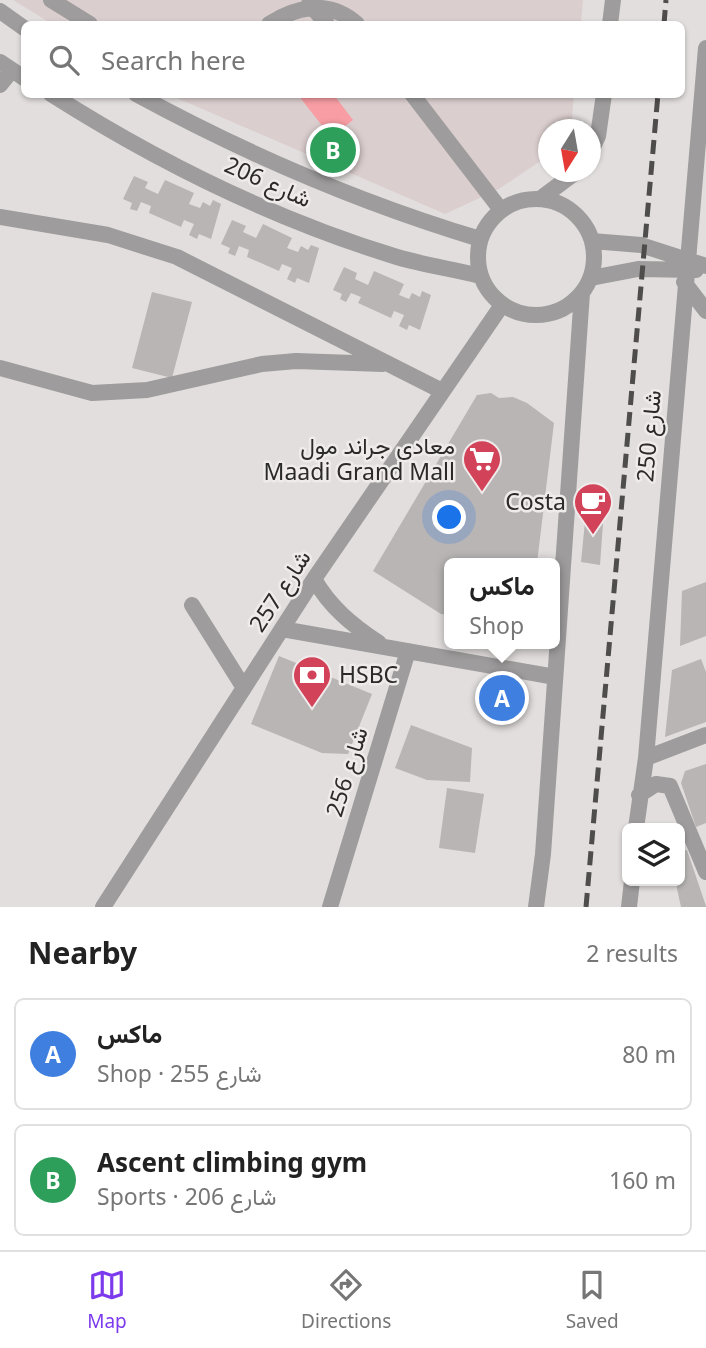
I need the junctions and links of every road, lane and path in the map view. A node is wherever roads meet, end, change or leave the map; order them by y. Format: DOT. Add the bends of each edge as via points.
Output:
graph roads {
  1 [pos="51,0"];
  2 [pos="613,0"];
  3 [pos="309,4"];
  4 [pos="0,11"];
  5 [pos="350,16"];
  6 [pos="85,21"];
  7 [pos="274,21"];
  8 [pos="324,21"];
  9 [pos="610,21"];
  10 [pos="21,26"];
  11 [pos="706,48"];
  12 [pos="12,70"];
  13 [pos="0,85"];
  14 [pos="58,98"];
  15 [pos="142,98"];
  16 [pos="415,98"];
  17 [pos="603,98"];
  18 [pos="600,119"];
  19 [pos="563,182"];
  20 [pos="540,199"];
  21 [pos="501,210"];
  22 [pos="0,217"];
  23 [pos="480,239"];
  24 [pos="592,241"];
  25 [pos="686,269"];
  26 [pos="706,269"];
  27 [pos="480,276"];
  28 [pos="591,278"];
  29 [pos="582,293"];
  30 [pos="502,305"];
  31 [pos="706,312"];
  32 [pos="390,365"];
  33 [pos="0,369"];
  34 [pos="442,391"];
  35 [pos="314,579"];
  36 [pos="192,605"];
  37 [pos="560,606"];
  38 [pos="282,629"];
  39 [pos="384,647"];
  40 [pos="557,649"];
  41 [pos="408,651"];
  42 [pos="555,677"];
  43 [pos="244,688"];
  44 [pos="706,735"];
  45 [pos="646,758"];
  46 [pos="639,795"];
  47 [pos="636,823"];
  48 [pos="706,872"];
  49 [pos="631,886"];
  50 [pos="103,907"];
  51 [pos="330,907"];
  52 [pos="536,907"];
  53 [pos="629,907"];
  1 -- 6 [label="street"];
  2 -- 9 [label="street"];
  3 -- 5 [label="street" via="327,5"];
  3 -- 7 [label="street"];
  3 -- 8 [label="street"];
  4 -- 10 [label="street"];
  11 -- 25 [label="street, شارع 250"];
  12 -- 13 [label="street"];
  14 -- 27 [label="street, شارع 206" via="159,157 237,195 398,257"];
  15 -- 23 [label="street, شارع 206" via="303,178 392,213"];
  16 -- 21 [label="street"];
  17 -- 18 [label="street"];
  19 -- 20 [label="street"];
  20 -- 21 [label="street" via="519,201"];
  20 -- 24 [label="street" via="573,212"];
  21 -- 23 [label="street"];
  22 -- 32 [label="street" via="143,244"];
  23 -- 27 [label="street"];
  24 -- 25 [label="street" via="640,245"];
  24 -- 28 [label="street"];
  25 -- 26 [label="street"];
  25 -- 28 [label="street" via="638,269"];
  25 -- 31 [label="street"];
  25 -- 45 [label="street, شارع 250"];
  27 -- 30 [label="street"];
  28 -- 29 [label="street"];
  29 -- 30 [label="street" via="558,311 544,315"];
  29 -- 37 [label="street"];
  30 -- 34 [label="street, شارع 257"];
  32 -- 33 [label="street" via="262,364 147,390 92,393"];
  32 -- 34 [label="street"];
  34 -- 35 [label="street, شارع 257"];
  35 -- 38 [label="street, شارع 257"];
  35 -- 39 [label="street" via="342,617"];
  36 -- 43 [label="street"];
  38 -- 39 [label="street"];
  38 -- 43 [label="street, شارع 257"];
  39 -- 41 [label="street"];
  40 -- 42 [label="street"];
  41 -- 42 [label="street"];
  41 -- 51 [label="street, شارع 256"];
  42 -- 52 [label="street"];
  43 -- 50 [label="street, شارع 257"];
  44 -- 45 [label="street"];
  45 -- 46 [label="street, شارع 250"];
  46 -- 47 [label="street, شارع 250"];
  46 -- 48 [label="street" via="656,784 670,786"];
  49 -- 53 [label="street"];
}
